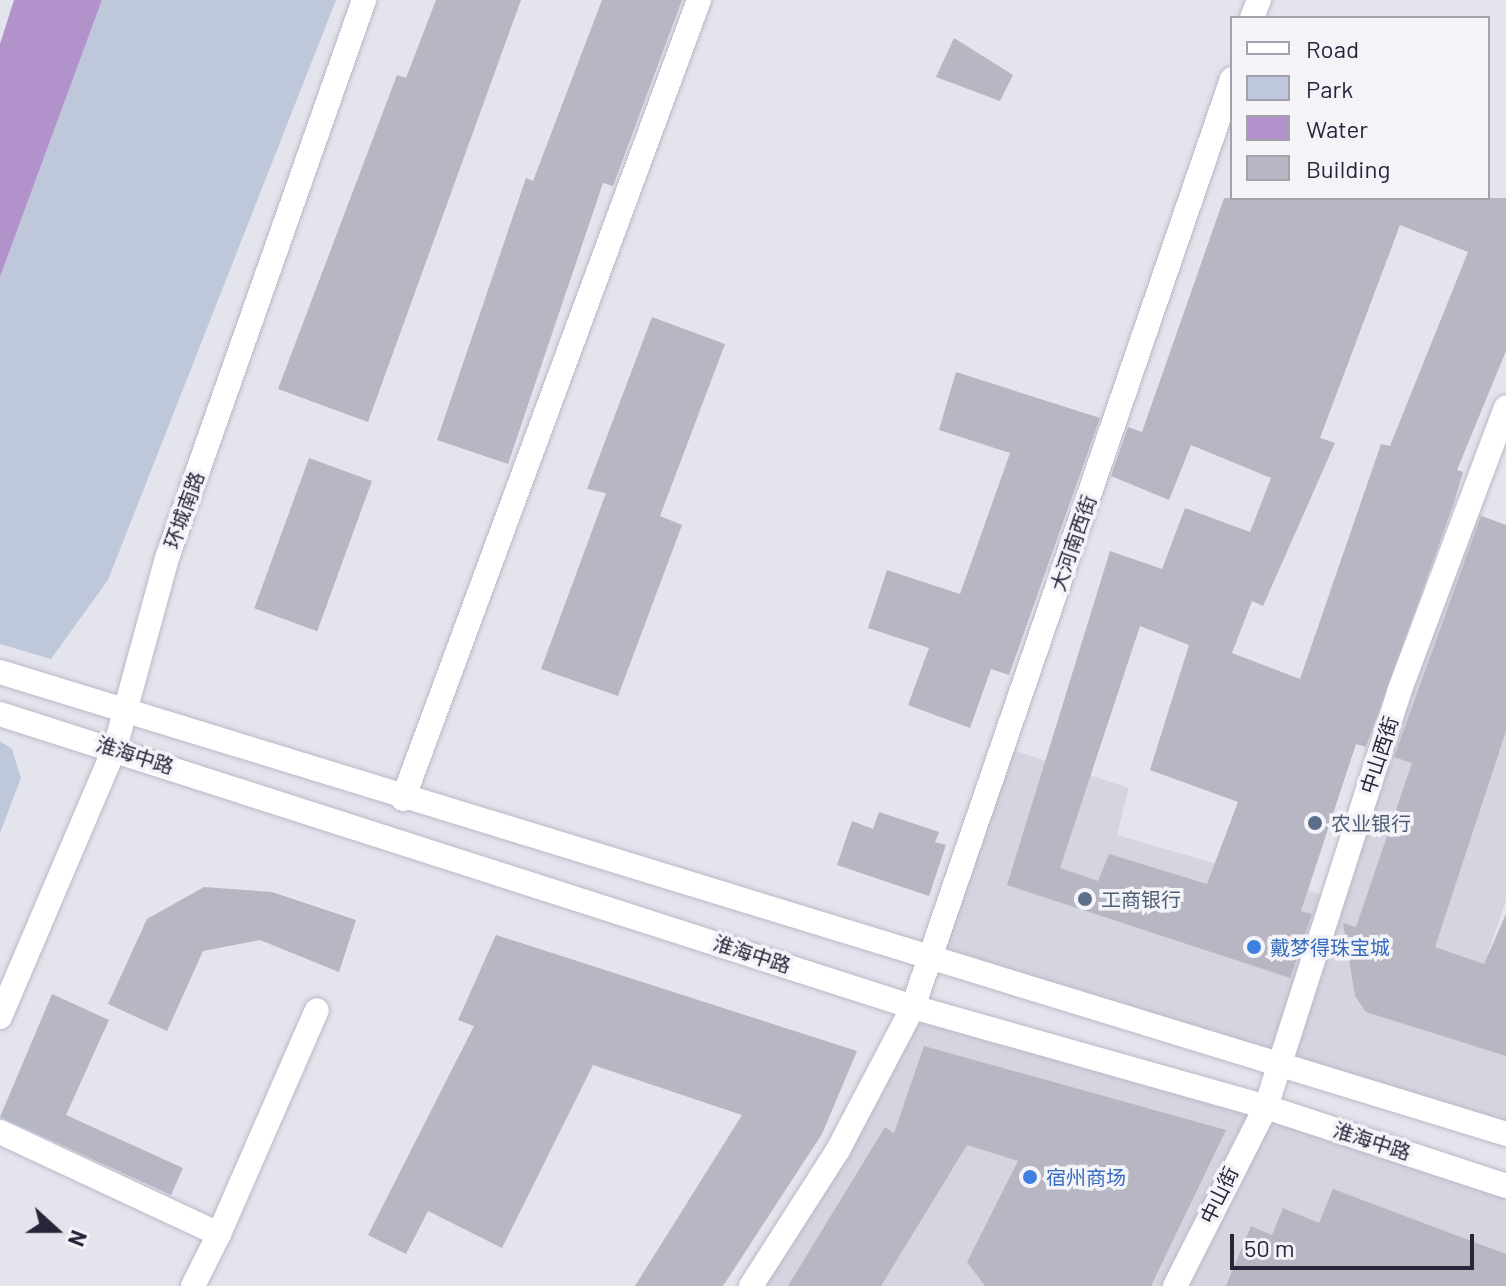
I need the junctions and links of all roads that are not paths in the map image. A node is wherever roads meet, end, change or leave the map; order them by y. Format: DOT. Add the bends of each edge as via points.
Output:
graph roads {
  1 [pos="364,0"];
  2 [pos="699,0"];
  3 [pos="1230,85"];
  4 [pos="1506,407"];
  5 [pos="0,672"];
  6 [pos="0,714"];
  7 [pos="124,715"];
  8 [pos="115,748"];
  9 [pos="403,799"];
  10 [pos="930,958"];
  11 [pos="913,1007"];
  12 [pos="317,1010"];
  13 [pos="0,1017"];
  14 [pos="1280,1064"];
  15 [pos="1266,1107"];
  16 [pos="0,1132"];
  17 [pos="1506,1134"];
  18 [pos="1506,1186"];
  19 [pos="219,1234"];
  20 [pos="193,1286"];
  21 [pos="751,1286"];
  22 [pos="1175,1286"];
  1 -- 7 [label="main road, 环城南路" via="167,558"];
  2 -- 9 [label="main road"];
  3 -- 10 [label="main road, 大河南西街"];
  4 -- 14 [label="main road, 中山西街" via="1399,692"];
  5 -- 7 [label="main road, 淮海中路"];
  6 -- 8 [label="main road, 淮海中路"];
  7 -- 8 [label="main road, 环城南路"];
  7 -- 9 [label="main road, 淮海中路"];
  8 -- 11 [label="main road, 淮海中路"];
  8 -- 13 [label="main road, 环城南路"];
  9 -- 10 [label="main road, 淮海中路"];
  10 -- 11 [label="main road, 大河南西街"];
  10 -- 14 [label="main road, 淮海中路"];
  11 -- 15 [label="main road, 淮海中路"];
  11 -- 21 [label="main road, 大河南西街" via="838,1150"];
  12 -- 19 [label="main road"];
  14 -- 15 [label="main road, 中山西街"];
  14 -- 17 [label="main road, 淮海中路"];
  15 -- 18 [label="main road, 淮海中路"];
  15 -- 22 [label="main road, 中山街"];
  16 -- 19 [label="main road"];
  19 -- 20 [label="main road"];
}
